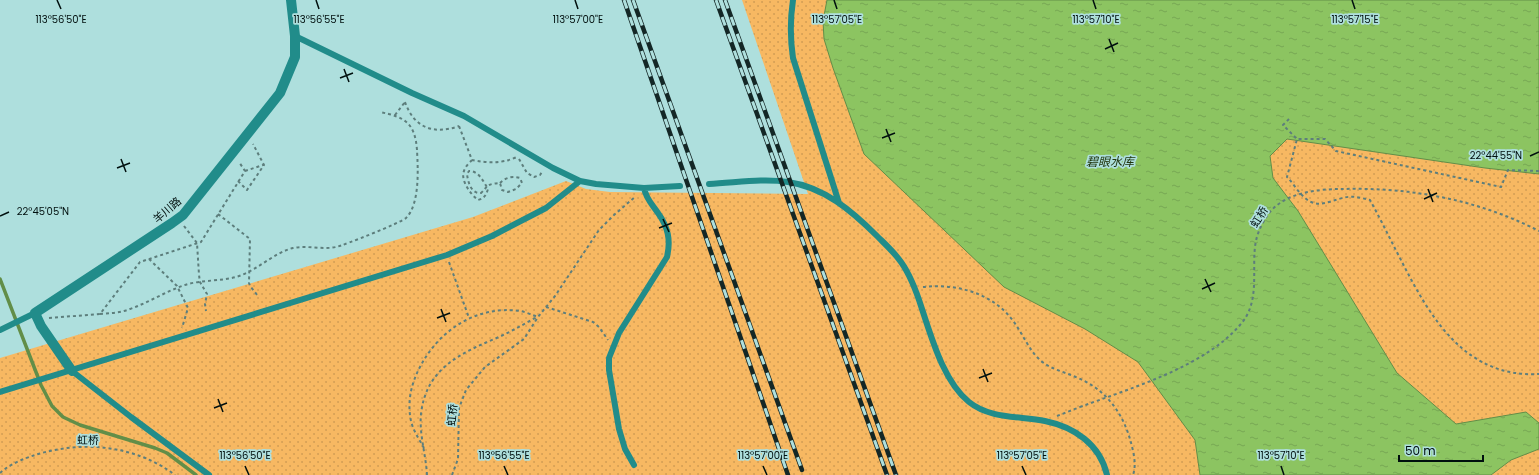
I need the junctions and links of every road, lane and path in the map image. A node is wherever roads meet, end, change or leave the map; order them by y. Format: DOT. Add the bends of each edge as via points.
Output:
graph roads {
  1 [pos="291,0"];
  2 [pos="793,0"];
  3 [pos="295,36"];
  4 [pos="412,93"];
  5 [pos="405,102"];
  6 [pos="380,112"];
  7 [pos="395,115"];
  8 [pos="464,116"];
  9 [pos="1289,119"];
  10 [pos="459,126"];
  11 [pos="247,135"];
  12 [pos="1297,139"];
  13 [pos="232,153"];
  14 [pos="472,160"];
  15 [pos="546,164"];
  16 [pos="264,165"];
  17 [pos="245,171"];
  18 [pos="1539,171"];
  19 [pos="238,181"];
  20 [pos="580,181"];
  21 [pos="500,183"];
  22 [pos="709,184"];
  23 [pos="486,186"];
  24 [pos="680,186"];
  25 [pos="644,188"];
  26 [pos="839,203"];
  27 [pos="218,214"];
  28 [pos="179,218"];
  29 [pos="1539,231"];
  30 [pos="197,243"];
  31 [pos="447,255"];
  32 [pos="149,259"];
  33 [pos="250,271"];
  34 [pos="200,282"];
  35 [pos="178,288"];
  36 [pos="916,288"];
  37 [pos="258,296"];
  38 [pos="546,307"];
  39 [pos="206,310"];
  40 [pos="100,314"];
  41 [pos="36,316"];
  42 [pos="538,317"];
  43 [pos="469,318"];
  44 [pos="0,330"];
  45 [pos="184,336"];
  46 [pos="612,348"];
  47 [pos="72,371"];
  48 [pos="1539,374"];
  49 [pos="0,392"];
  50 [pos="1045,421"];
  51 [pos="424,448"];
  52 [pos="634,465"];
  53 [pos="0,473"];
  54 [pos="175,475"];
  55 [pos="209,475"];
  56 [pos="427,475"];
  57 [pos="452,475"];
  58 [pos="1107,475"];
  59 [pos="1134,475"];
  1 -- 3 [label="street, 羊川路"];
  2 -- 26 [label="lane" via="790,33 793,58"];
  3 -- 4 [label="lane"];
  3 -- 11 [label="street, 羊川路" via="295,57 280,93"];
  4 -- 5 [label="path"];
  4 -- 8 [label="lane"];
  5 -- 7 [label="path"];
  5 -- 10 [label="path" via="411,115 426,127 444,130"];
  6 -- 7 [label="path"];
  7 -- 33 [label="path" via="410,124 417,147 416,192 412,209 406,217 336,247 293,248"];
  8 -- 10 [label="path"];
  8 -- 15 [label="lane"];
  9 -- 12 [label="path" via="1283,125"];
  10 -- 14 [label="path"];
  11 -- 13 [label="street, 羊川路"];
  11 -- 16 [label="path"];
  12 -- 18 [label="path" via="1325,139 1336,151 1501,187 1508,170"];
  12 -- 48 [label="path" via="1287,176 1305,198 1314,203 1328,203 1353,197 1370,200 1421,297 1438,323 1457,344 1481,362 1493,367 1519,373"];
  13 -- 17 [label="path"];
  13 -- 28 [label="street, 羊川路"];
  14 -- 15 [label="path" via="490,163 518,156 527,173 534,177 540,175"];
  14 -- 23 [label="path" via="464,170 466,184 478,200 485,196 488,189"];
  15 -- 20 [label="lane"];
  16 -- 17 [label="path"];
  16 -- 19 [label="path" via="247,190"];
  17 -- 19 [label="path"];
  19 -- 27 [label="path"];
  20 -- 25 [label="lane"];
  20 -- 31 [label="lane" via="546,208 492,236"];
  21 -- 21 [label="path" via="502,190 508,192 522,183 520,178 513,177 506,178"];
  21 -- 23 [label="path" via="490,183"];
  22 -- 26 [label="lane" via="787,182 815,189"];
  23 -- 23 [label="path" via="475,172 469,171 468,182 473,190 481,193"];
  24 -- 25 [label="lane"];
  25 -- 38 [label="path, 虹桥" via="599,230"];
  25 -- 46 [label="lane" via="647,199 665,224 669,235 667,257 619,332"];
  26 -- 36 [label="lane" via="893,252"];
  27 -- 30 [label="path" via="201,242"];
  27 -- 33 [label="path" via="250,238"];
  28 -- 30 [label="path"];
  28 -- 41 [label="street, 羊川路"];
  29 -- 50 [label="path, 虹桥, bridge" via="1478,207 1421,193 1360,188 1296,195 1272,209 1258,232 1252,304 1242,324 1232,334 1203,355 1168,373"];
  30 -- 32 [label="path"];
  30 -- 34 [label="path"];
  31 -- 43 [label="path"];
  31 -- 45 [label="lane"];
  32 -- 35 [label="path"];
  32 -- 40 [label="path" via="140,262"];
  33 -- 34 [label="path" via="237,277"];
  33 -- 37 [label="path" via="250,286"];
  34 -- 35 [label="path"];
  34 -- 39 [label="path" via="207,294"];
  35 -- 40 [label="path" via="130,309"];
  35 -- 45 [label="path" via="188,308 181,327"];
  36 -- 50 [label="lane" via="940,359 962,395 981,409 1014,418"];
  36 -- 59 [label="path" via="955,287 984,296 1016,324 1040,360 1058,371 1084,380 1106,396 1118,410 1129,436 1135,464"];
  38 -- 42 [label="path, 虹桥"];
  38 -- 46 [label="path" via="593,322 604,333"];
  40 -- 41 [label="path"];
  41 -- 44 [label="lane"];
  41 -- 47 [label="street"];
  42 -- 43 [label="path" via="507,311 489,312"];
  42 -- 51 [label="path" via="461,354 437,373 424,399 421,414"];
  42 -- 57 [label="path, 虹桥" via="524,339 485,367 466,390 461,400 458,420 458,459"];
  43 -- 51 [label="path" via="439,339 426,355 414,379 410,396 410,419"];
  45 -- 47 [label="lane"];
  46 -- 52 [label="lane" via="609,370 619,428 625,449"];
  47 -- 49 [label="lane"];
  47 -- 55 [label="lane"];
  50 -- 58 [label="lane" via="1084,437 1101,458"];
  51 -- 56 [label="path"];
  53 -- 54 [label="path, 虹桥" via="15,463 43,453 89,447 130,452 160,465"];
}
